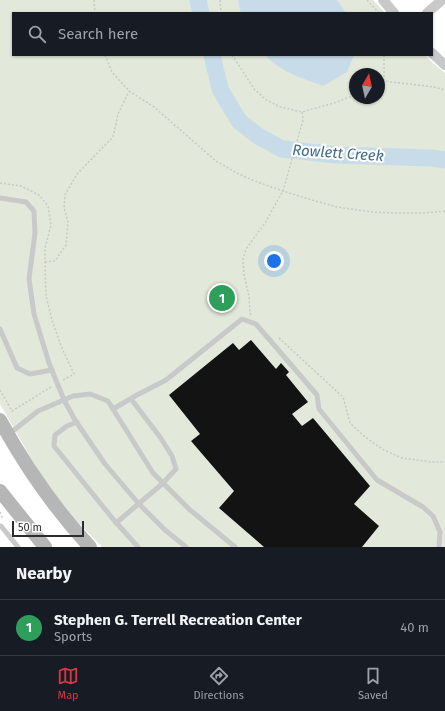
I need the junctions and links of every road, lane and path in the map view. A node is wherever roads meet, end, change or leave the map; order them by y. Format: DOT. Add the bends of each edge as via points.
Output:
graph roads {
  1 [pos="94,0"];
  2 [pos="220,0"];
  3 [pos="367,0"];
  4 [pos="383,0"];
  5 [pos="442,0"];
  6 [pos="95,12"];
  7 [pos="221,12"];
  8 [pos="378,12"];
  9 [pos="393,12"];
  10 [pos="428,12"];
  11 [pos="433,54"];
  12 [pos="105,56"];
  13 [pos="233,56"];
  14 [pos="384,56"];
  15 [pos="445,65"];
  16 [pos="384,68"];
  17 [pos="385,81"];
  18 [pos="445,90"];
  19 [pos="129,91"];
  20 [pos="349,97"];
  21 [pos="302,112"];
  22 [pos="283,192"];
  23 [pos="0,198"];
  24 [pos="445,211"];
  25 [pos="45,262"];
  26 [pos="256,324"];
  27 [pos="0,329"];
  28 [pos="274,335"];
  29 [pos="52,370"];
  30 [pos="130,399"];
  31 [pos="64,400"];
  32 [pos="113,409"];
  33 [pos="0,420"];
  34 [pos="77,422"];
  35 [pos="4,437"];
  36 [pos="445,462"];
  37 [pos="162,484"];
  38 [pos="0,491"];
  39 [pos="139,504"];
  40 [pos="116,523"];
  41 [pos="0,526"];
  42 [pos="18,547"];
  43 [pos="45,547"];
  44 [pos="90,547"];
  45 [pos="138,547"];
  46 [pos="186,547"];
  47 [pos="235,547"];
  48 [pos="438,547"];
  1 -- 6 [label="path"];
  2 -- 7 [label="path"];
  3 -- 8 [label="path"];
  4 -- 9 [label="street"];
  5 -- 10 [label="street"];
  11 -- 15 [label="street"];
  12 -- 19 [label="path" via="112,72"];
  13 -- 21 [label="path" via="264,99 280,107"];
  14 -- 16 [label="path"];
  17 -- 18 [label="path"];
  19 -- 22 [label="path" via="154,107 216,161 242,176"];
  19 -- 25 [label="path" via="118,114 113,138 78,174 65,195 64,208 68,222 66,245 55,261"];
  20 -- 21 [label="path"];
  21 -- 22 [label="path" via="303,120"];
  22 -- 24 [label="path" via="337,207 372,212"];
  22 -- 26 [label="path" via="246,249 243,259 250,313"];
  23 -- 29 [label="lane" via="26,202 34,211 35,233 29,279 34,314"];
  26 -- 30 [label="lane" via="242,319 166,380"];
  26 -- 48 [label="lane" via="317,396 319,409 377,480 423,507 433,516 440,532"];
  27 -- 29 [label="lane" via="17,368 30,374"];
  28 -- 36 [label="path" via="343,397 350,423 365,437 402,458"];
  29 -- 31 [label="lane"];
  30 -- 32 [label="lane"];
  30 -- 37 [label="lane" via="172,456 176,469"];
  31 -- 32 [label="lane" via="90,394 108,401"];
  31 -- 34 [label="lane"];
  31 -- 35 [label="lane" via="38,411"];
  32 -- 37 [label="lane"];
  33 -- 35 [label="main road"];
  34 -- 39 [label="lane" via="106,464"];
  34 -- 40 [label="lane" via="55,434 54,446"];
  35 -- 44 [label="main road"];
  37 -- 39 [label="lane"];
  37 -- 47 [label="lane"];
  38 -- 43 [label="main road"];
  39 -- 40 [label="lane"];
  39 -- 46 [label="lane"];
  40 -- 45 [label="lane"];
  41 -- 42 [label="lane"];
}
